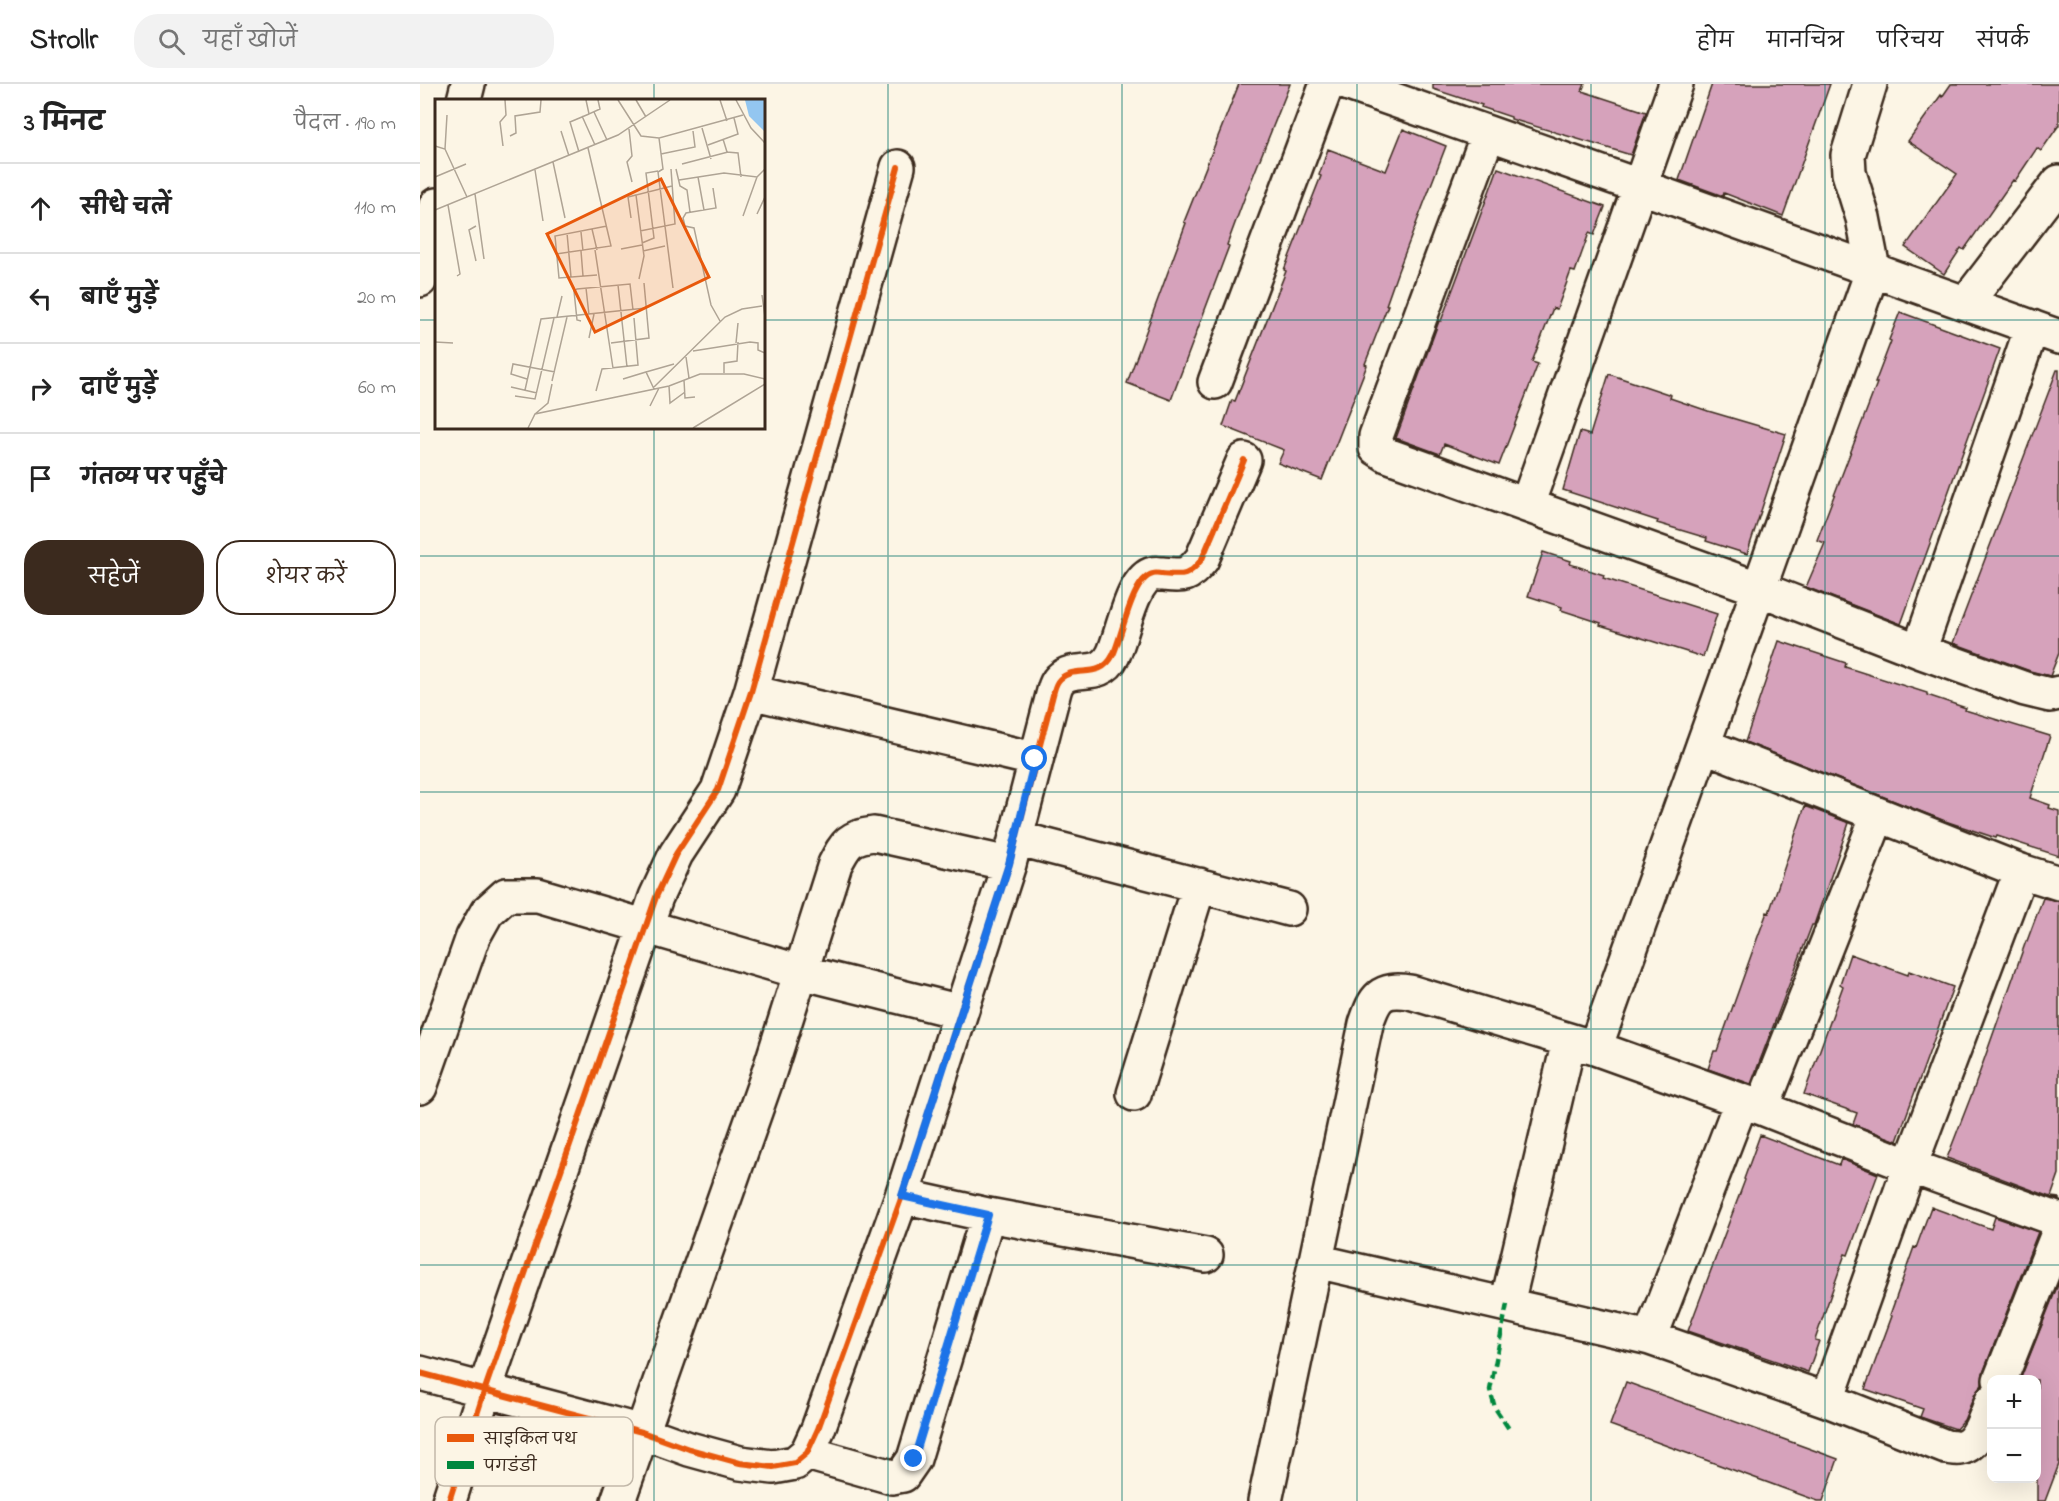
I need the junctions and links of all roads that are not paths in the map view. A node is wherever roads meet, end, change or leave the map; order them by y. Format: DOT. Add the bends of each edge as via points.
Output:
graph roads {
  1 [pos="468,84"];
  2 [pos="1327,84"];
  3 [pos="1349,84"];
  4 [pos="1676,84"];
  5 [pos="1870,84"];
  6 [pos="465,99"];
  7 [pos="1488,134"];
  8 [pos="898,167"];
  9 [pos="2059,182"];
  10 [pos="1639,186"];
  11 [pos="435,209"];
  12 [pos="1873,269"];
  13 [pos="420,280"];
  14 [pos="1966,303"];
  15 [pos="2045,332"];
  16 [pos="1215,382"];
  17 [pos="1244,460"];
  18 [pos="1527,505"];
  19 [pos="1760,589"];
  20 [pos="1919,651"];
  21 [pos="751,692"];
  22 [pos="2059,693"];
  23 [pos="1703,745"];
  24 [pos="1035,759"];
  25 [pos="1878,814"];
  26 [pos="1012,851"];
  27 [pos="2021,871"];
  28 [pos="2059,883"];
  29 [pos="1198,885"];
  30 [pos="1288,909"];
  31 [pos="644,927"];
  32 [pos="801,972"];
  33 [pos="961,1012"];
  34 [pos="1582,1044"];
  35 [pos="420,1087"];
  36 [pos="1134,1094"];
  37 [pos="1752,1105"];
  38 [pos="1910,1166"];
  39 [pos="902,1196"];
  40 [pos="988,1215"];
  41 [pos="2059,1220"];
  42 [pos="2059,1231"];
  43 [pos="1206,1256"];
  44 [pos="1316,1262"];
  45 [pos="1507,1304"];
  46 [pos="1650,1338"];
  47 [pos="420,1373"];
  48 [pos="2002,1375"];
  49 [pos="485,1389"];
  50 [pos="1827,1400"];
  51 [pos="1987,1413"];
  52 [pos="476,1417"];
  53 [pos="587,1417"];
  54 [pos="633,1430"];
  55 [pos="642,1432"];
  56 [pos="807,1453"];
  57 [pos="633,1458"];
  58 [pos="454,1486"];
  59 [pos="623,1486"];
  60 [pos="449,1501"];
  61 [pos="618,1501"];
  62 [pos="1264,1501"];
  1 -- 6 [label="street"];
  2 -- 16 [label="street"];
  3 -- 7 [label="street"];
  4 -- 10 [label="street"];
  5 -- 12 [label="street" via="1848,156"];
  7 -- 10 [label="street"];
  7 -- 18 [label="street" via="1376,436 1376,448"];
  8 -- 21 [label="street"];
  9 -- 14 [label="street"];
  10 -- 12 [label="street"];
  10 -- 18 [label="street"];
  11 -- 13 [label="street"];
  12 -- 14 [label="street"];
  12 -- 19 [label="street"];
  14 -- 15 [label="street"];
  15 -- 20 [label="street"];
  17 -- 24 [label="street" via="1202,559 1192,571 1182,576 1153,573 1142,580 1112,657 1092,672 1070,673 1059,679"];
  18 -- 19 [label="street"];
  19 -- 20 [label="street"];
  19 -- 23 [label="street"];
  20 -- 22 [label="street" via="2025,689 2050,695"];
  21 -- 24 [label="street"];
  21 -- 31 [label="street" via="718,790 676,854"];
  23 -- 25 [label="street"];
  23 -- 34 [label="street"];
  24 -- 26 [label="street"];
  25 -- 27 [label="street"];
  25 -- 37 [label="street"];
  26 -- 29 [label="street"];
  26 -- 32 [label="street" via="874,834 856,836 835,864"];
  26 -- 33 [label="street"];
  27 -- 28 [label="street"];
  27 -- 38 [label="street"];
  29 -- 30 [label="street"];
  29 -- 36 [label="street"];
  31 -- 32 [label="street"];
  31 -- 35 [label="street" via="538,895 506,896 487,912 473,938"];
  31 -- 49 [label="street"];
  32 -- 33 [label="street"];
  32 -- 55 [label="street"];
  33 -- 39 [label="street"];
  34 -- 37 [label="street"];
  34 -- 44 [label="street" via="1410,992 1393,990 1380,995 1366,1024"];
  34 -- 45 [label="street"];
  37 -- 38 [label="street"];
  37 -- 46 [label="street"];
  38 -- 41 [label="street"];
  38 -- 50 [label="street"];
  39 -- 40 [label="street"];
  39 -- 56 [label="street"];
  40 -- 43 [label="street"];
  40 -- 56 [label="street" via="914,1459 903,1475 892,1477"];
  42 -- 48 [label="street"];
  44 -- 45 [label="street"];
  44 -- 62 [label="street"];
  45 -- 46 [label="street"];
  46 -- 50 [label="street"];
  47 -- 49 [label="street"];
  49 -- 52 [label="street"];
  49 -- 53 [label="street"];
  50 -- 51 [label="street" via="1946,1447 1962,1448 1973,1440"];
  54 -- 55 [label="street"];
  55 -- 56 [label="street" via="740,1463 773,1467 795,1463"];
  55 -- 57 [label="street"];
  58 -- 60 [label="street"];
  59 -- 61 [label="street"];
}
